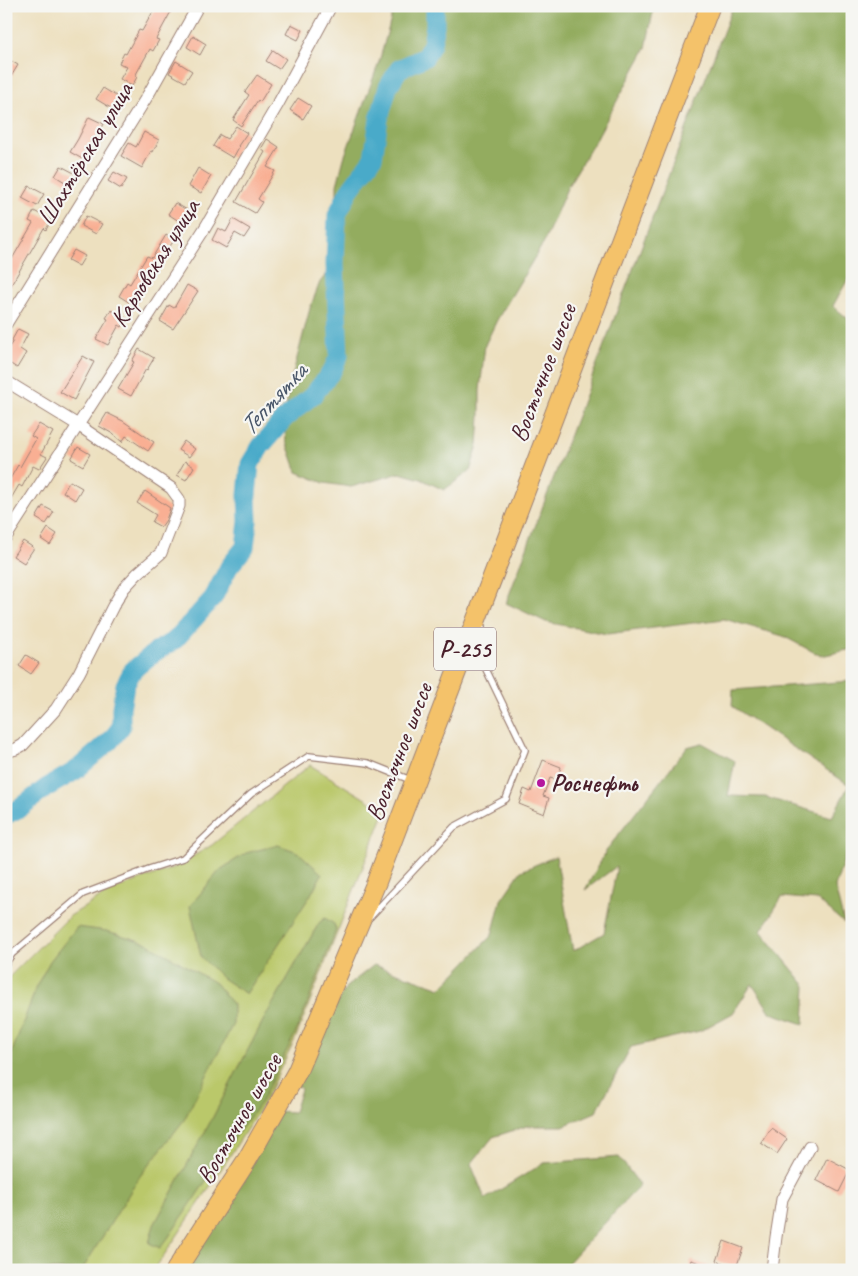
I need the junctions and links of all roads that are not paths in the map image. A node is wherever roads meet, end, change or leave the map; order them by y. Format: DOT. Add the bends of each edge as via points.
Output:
graph roads {
  1 [pos="198,6"];
  2 [pos="331,6"];
  3 [pos="710,6"];
  4 [pos="6,324"];
  5 [pos="6,381"];
  6 [pos="78,424"];
  7 [pos="6,537"];
  8 [pos="482,603"];
  9 [pos="6,752"];
  10 [pos="414,782"];
  11 [pos="355,933"];
  12 [pos="6,962"];
  13 [pos="810,1147"];
  14 [pos="176,1270"];
  15 [pos="772,1270"];
  1 -- 4 [label="street, Шахтёрская улица" via="148,95"];
  2 -- 6 [label="street, Карловская улица" via="278,104 204,228"];
  3 -- 8 [label="highway, Восточное шоссе / Р-255"];
  5 -- 6 [label="street"];
  6 -- 7 [label="street, Карловская улица"];
  6 -- 9 [label="street" via="171,488 179,498 179,506 161,553 124,588 56,710 23,745"];
  8 -- 10 [label="highway, Восточное шоссе / Р-255"];
  8 -- 11 [label="lane" via="480,657 525,750 506,799 454,827"];
  10 -- 11 [label="highway, Восточное шоссе / Р-255"];
  10 -- 12 [label="lane" via="368,763 309,756 250,794 183,858 83,894"];
  11 -- 14 [label="highway, Восточное шоссе / Р-255" via="297,1072 247,1160"];
  13 -- 15 [label="street" via="782,1199"];
}
